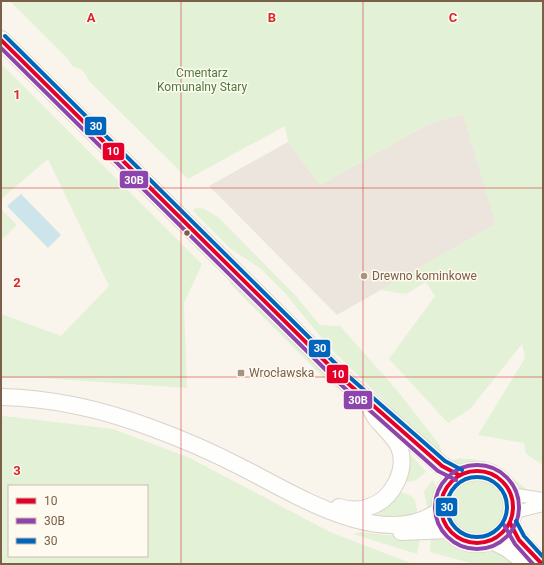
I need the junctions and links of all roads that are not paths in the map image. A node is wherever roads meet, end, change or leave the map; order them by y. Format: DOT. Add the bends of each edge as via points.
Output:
graph roads {
  1 [pos="1,40"];
  2 [pos="1,397"];
  3 [pos="365,399"];
  4 [pos="396,427"];
  5 [pos="459,475"];
  6 [pos="279,487"];
  7 [pos="444,490"];
  8 [pos="510,494"];
  9 [pos="543,499"];
  10 [pos="302,500"];
  11 [pos="543,505"];
  12 [pos="440,510"];
  13 [pos="511,519"];
  14 [pos="449,530"];
  15 [pos="492,540"];
  16 [pos="528,564"];
  17 [pos="542,564"];
  1 -- 3 [label="main road"];
  2 -- 6 [label="street" via="63,403 126,419 186,442"];
  3 -- 4 [label="main road"];
  3 -- 6 [label="street" via="376,419 400,449 401,469 396,484 389,493 377,504 354,510"];
  4 -- 5 [label="main road" via="442,466"];
  4 -- 7 [label="main road"];
  5 -- 7 [label="main road"];
  5 -- 8 [label="main road" via="469,471 490,473 499,478"];
  6 -- 10 [label="street"];
  7 -- 12 [label="main road"];
  8 -- 9 [label="street"];
  8 -- 13 [label="main road" via="513,504"];
  10 -- 12 [label="street" via="346,517 382,524 423,520"];
  10 -- 14 [label="street" via="319,512 356,526 388,531"];
  11 -- 13 [label="street" via="519,512"];
  12 -- 14 [label="main road" via="444,524"];
  13 -- 15 [label="main road" via="504,531"];
  13 -- 17 [label="main road" via="513,533"];
  14 -- 15 [label="main road" via="470,543"];
  15 -- 16 [label="main road" via="508,548"];
}
